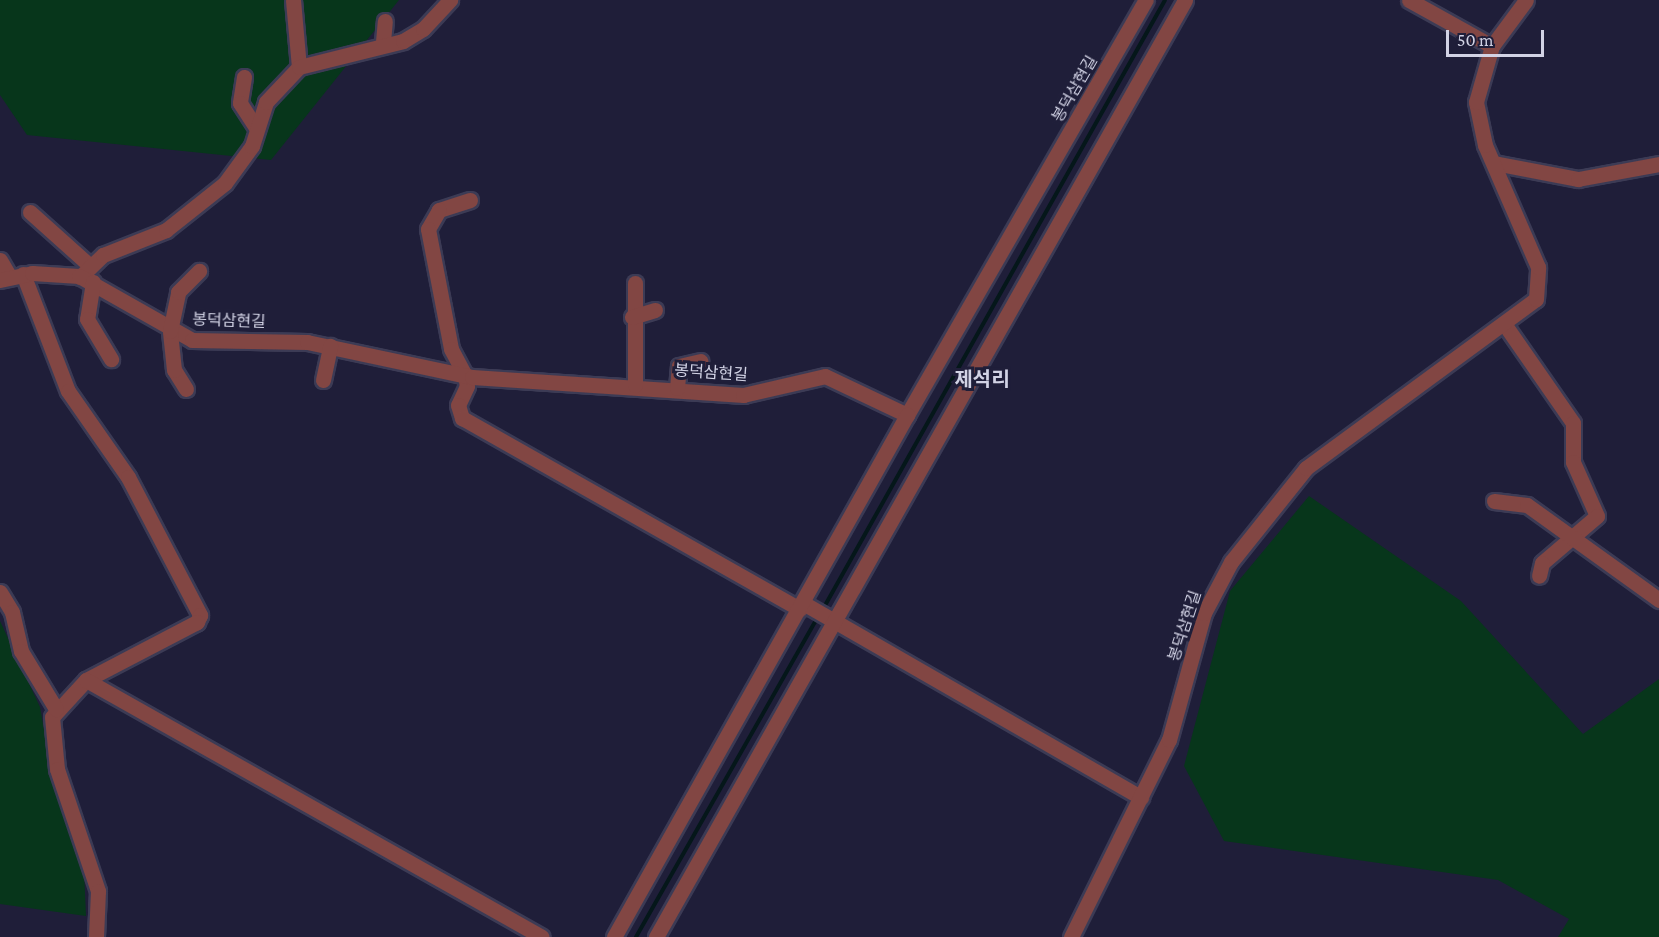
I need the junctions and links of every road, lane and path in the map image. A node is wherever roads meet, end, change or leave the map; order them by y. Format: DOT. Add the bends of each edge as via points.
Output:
graph roads {
  1 [pos="293,0"];
  2 [pos="450,0"];
  3 [pos="1146,0"];
  4 [pos="1185,0"];
  5 [pos="1409,0"];
  6 [pos="1526,0"];
  7 [pos="385,21"];
  8 [pos="383,42"];
  9 [pos="1492,46"];
  10 [pos="299,67"];
  11 [pos="244,77"];
  12 [pos="257,129"];
  13 [pos="1494,163"];
  14 [pos="1659,164"];
  15 [pos="470,200"];
  16 [pos="30,212"];
  17 [pos="0,260"];
  18 [pos="199,271"];
  19 [pos="87,275"];
  20 [pos="11,277"];
  21 [pos="635,283"];
  22 [pos="655,310"];
  23 [pos="632,316"];
  24 [pos="1505,325"];
  25 [pos="170,331"];
  26 [pos="330,346"];
  27 [pos="111,359"];
  28 [pos="700,361"];
  29 [pos="465,375"];
  30 [pos="323,380"];
  31 [pos="635,385"];
  32 [pos="677,388"];
  33 [pos="186,389"];
  34 [pos="907,416"];
  35 [pos="1494,501"];
  36 [pos="1573,537"];
  37 [pos="1539,576"];
  38 [pos="0,592"];
  39 [pos="1659,600"];
  40 [pos="805,607"];
  41 [pos="832,620"];
  42 [pos="87,680"];
  43 [pos="56,709"];
  44 [pos="1141,797"];
  45 [pos="96,937"];
  46 [pos="542,937"];
  47 [pos="614,937"];
  48 [pos="656,937"];
  49 [pos="1071,937"];
  1 -- 10 [label="street"];
  2 -- 8 [label="street" via="413,37"];
  3 -- 34 [label="street, 봉덕삼현길"];
  4 -- 41 [label="street"];
  5 -- 9 [label="street"];
  6 -- 9 [label="street, 봉덕삼현길"];
  7 -- 8 [label="street"];
  8 -- 10 [label="street" via="344,59"];
  9 -- 13 [label="street, 봉덕삼현길" via="1476,102"];
  10 -- 12 [label="street, 봉덕삼현길" via="266,102"];
  11 -- 12 [label="street" via="240,103"];
  12 -- 19 [label="street, 봉덕삼현길" via="236,170 208,198 166,230"];
  13 -- 14 [label="street" via="1578,179"];
  13 -- 24 [label="street, 봉덕삼현길" via="1541,279 1536,299"];
  15 -- 29 [label="street" via="439,210 428,229 451,349"];
  16 -- 19 [label="street"];
  17 -- 20 [label="street"];
  18 -- 25 [label="street" via="178,292"];
  19 -- 20 [label="street, 봉덕삼현길"];
  19 -- 25 [label="street, 봉덕삼현길"];
  19 -- 27 [label="street" via="87,319"];
  20 -- 42 [label="street" via="68,392 128,477 200,615 197,622"];
  21 -- 23 [label="street"];
  22 -- 23 [label="street"];
  23 -- 31 [label="street"];
  24 -- 36 [label="street" via="1573,423 1573,462 1597,516"];
  24 -- 44 [label="street, 봉덕삼현길" via="1306,468 1231,562 1211,598 1169,740"];
  25 -- 26 [label="street, 봉덕삼현길" via="192,340"];
  25 -- 33 [label="street" via="174,370"];
  26 -- 29 [label="street, 봉덕삼현길"];
  26 -- 30 [label="street"];
  28 -- 32 [label="street" via="679,366"];
  29 -- 31 [label="street, 봉덕삼현길"];
  29 -- 40 [label="street" via="467,386 458,405 462,418"];
  31 -- 32 [label="street, 봉덕삼현길"];
  32 -- 34 [label="street, 봉덕삼현길" via="770,393 825,376"];
  34 -- 40 [label="street"];
  35 -- 36 [label="street" via="1527,505"];
  36 -- 37 [label="street" via="1542,562"];
  36 -- 39 [label="street"];
  38 -- 43 [label="street" via="12,612 21,651"];
  40 -- 41 [label="street"];
  40 -- 47 [label="street"];
  41 -- 44 [label="street"];
  41 -- 48 [label="street"];
  42 -- 43 [label="street"];
  42 -- 46 [label="street"];
  43 -- 45 [label="street" via="51,726 57,769 98,891"];
  44 -- 49 [label="street, 봉덕삼현길"];
}
